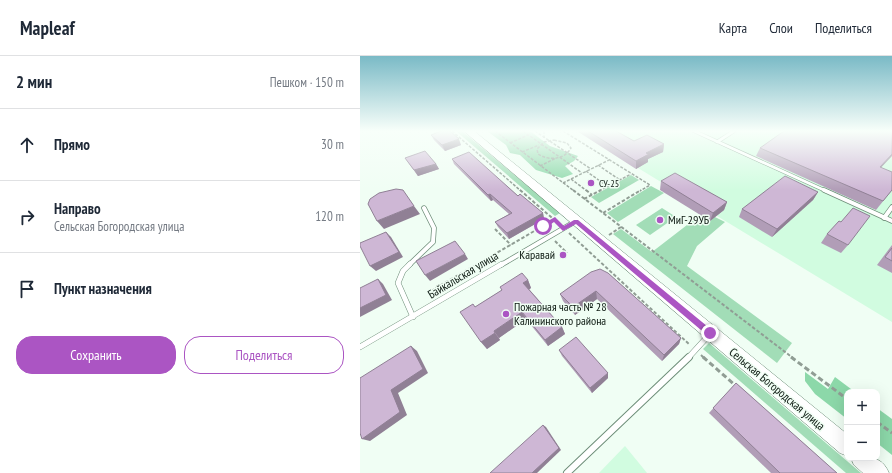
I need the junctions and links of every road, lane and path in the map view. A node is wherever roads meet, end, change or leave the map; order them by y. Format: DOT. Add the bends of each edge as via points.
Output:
graph roads {
  1 [pos="474,150"];
  2 [pos="488,150"];
  3 [pos="526,150"];
  4 [pos="537,150"];
  5 [pos="550,150"];
  6 [pos="563,150"];
  7 [pos="593,150"];
  8 [pos="736,150"];
  9 [pos="522,152"];
  10 [pos="567,153"];
  11 [pos="559,157"];
  12 [pos="609,160"];
  13 [pos="598,165"];
  14 [pos="540,166"];
  15 [pos="590,169"];
  16 [pos="586,171"];
  17 [pos="582,173"];
  18 [pos="631,173"];
  19 [pos="571,179"];
  20 [pos="620,180"];
  21 [pos="563,183"];
  22 [pos="607,186"];
  23 [pos="592,195"];
  24 [pos="584,199"];
  25 [pos="892,207"];
  26 [pos="424,208"];
  27 [pos="603,213"];
  28 [pos="884,218"];
  29 [pos="555,219"];
  30 [pos="892,222"];
  31 [pos="569,227"];
  32 [pos="495,229"];
  33 [pos="510,245"];
  34 [pos="567,253"];
  35 [pos="431,290"];
  36 [pos="413,317"];
  37 [pos="710,333"];
  38 [pos="360,347"];
  39 [pos="696,350"];
  40 [pos="742,391"];
  41 [pos="844,397"];
  42 [pos="880,424"];
  43 [pos="892,433"];
  44 [pos="844,444"];
  45 [pos="865,461"];
  46 [pos="567,473"];
  47 [pos="879,473"];
  1 -- 29 [label="path"];
  2 -- 31 [label="main road, Сельская Богородская улица"];
  3 -- 9 [label="path"];
  4 -- 11 [label="path" via="541,156"];
  5 -- 11 [label="path"];
  6 -- 10 [label="path"];
  7 -- 12 [label="path"];
  8 -- 28 [label="lane"];
  9 -- 14 [label="path"];
  10 -- 11 [label="path"];
  10 -- 15 [label="path"];
  11 -- 14 [label="path"];
  11 -- 17 [label="path"];
  12 -- 13 [label="path"];
  12 -- 18 [label="path"];
  13 -- 15 [label="path"];
  13 -- 20 [label="path"];
  14 -- 21 [label="path"];
  15 -- 16 [label="path"];
  16 -- 17 [label="path"];
  16 -- 22 [label="path"];
  17 -- 19 [label="path"];
  18 -- 20 [label="path"];
  18 -- 27 [label="path" via="650,185"];
  19 -- 21 [label="path"];
  19 -- 23 [label="path"];
  20 -- 22 [label="path"];
  21 -- 24 [label="path"];
  22 -- 23 [label="path"];
  23 -- 24 [label="path"];
  24 -- 27 [label="path"];
  25 -- 28 [label="lane"];
  26 -- 36 [label="lane" via="434,228 433,242 403,271 398,283"];
  27 -- 41 [label="path"];
  28 -- 30 [label="lane"];
  29 -- 31 [label="path"];
  29 -- 33 [label="path"];
  31 -- 34 [label="path" via="555,238"];
  31 -- 36 [label="lane, Байкальская улица"];
  31 -- 37 [label="main road, Сельская Богородская улица"];
  31 -- 39 [label="path"];
  32 -- 33 [label="path"];
  33 -- 35 [label="path"];
  36 -- 38 [label="lane, Байкальская улица"];
  37 -- 39 [label="lane"];
  37 -- 44 [label="main road, Сельская Богородская улица"];
  39 -- 40 [label="path"];
  39 -- 46 [label="lane"];
  42 -- 43 [label="path"];
  45 -- 47 [label="main road"];
}
